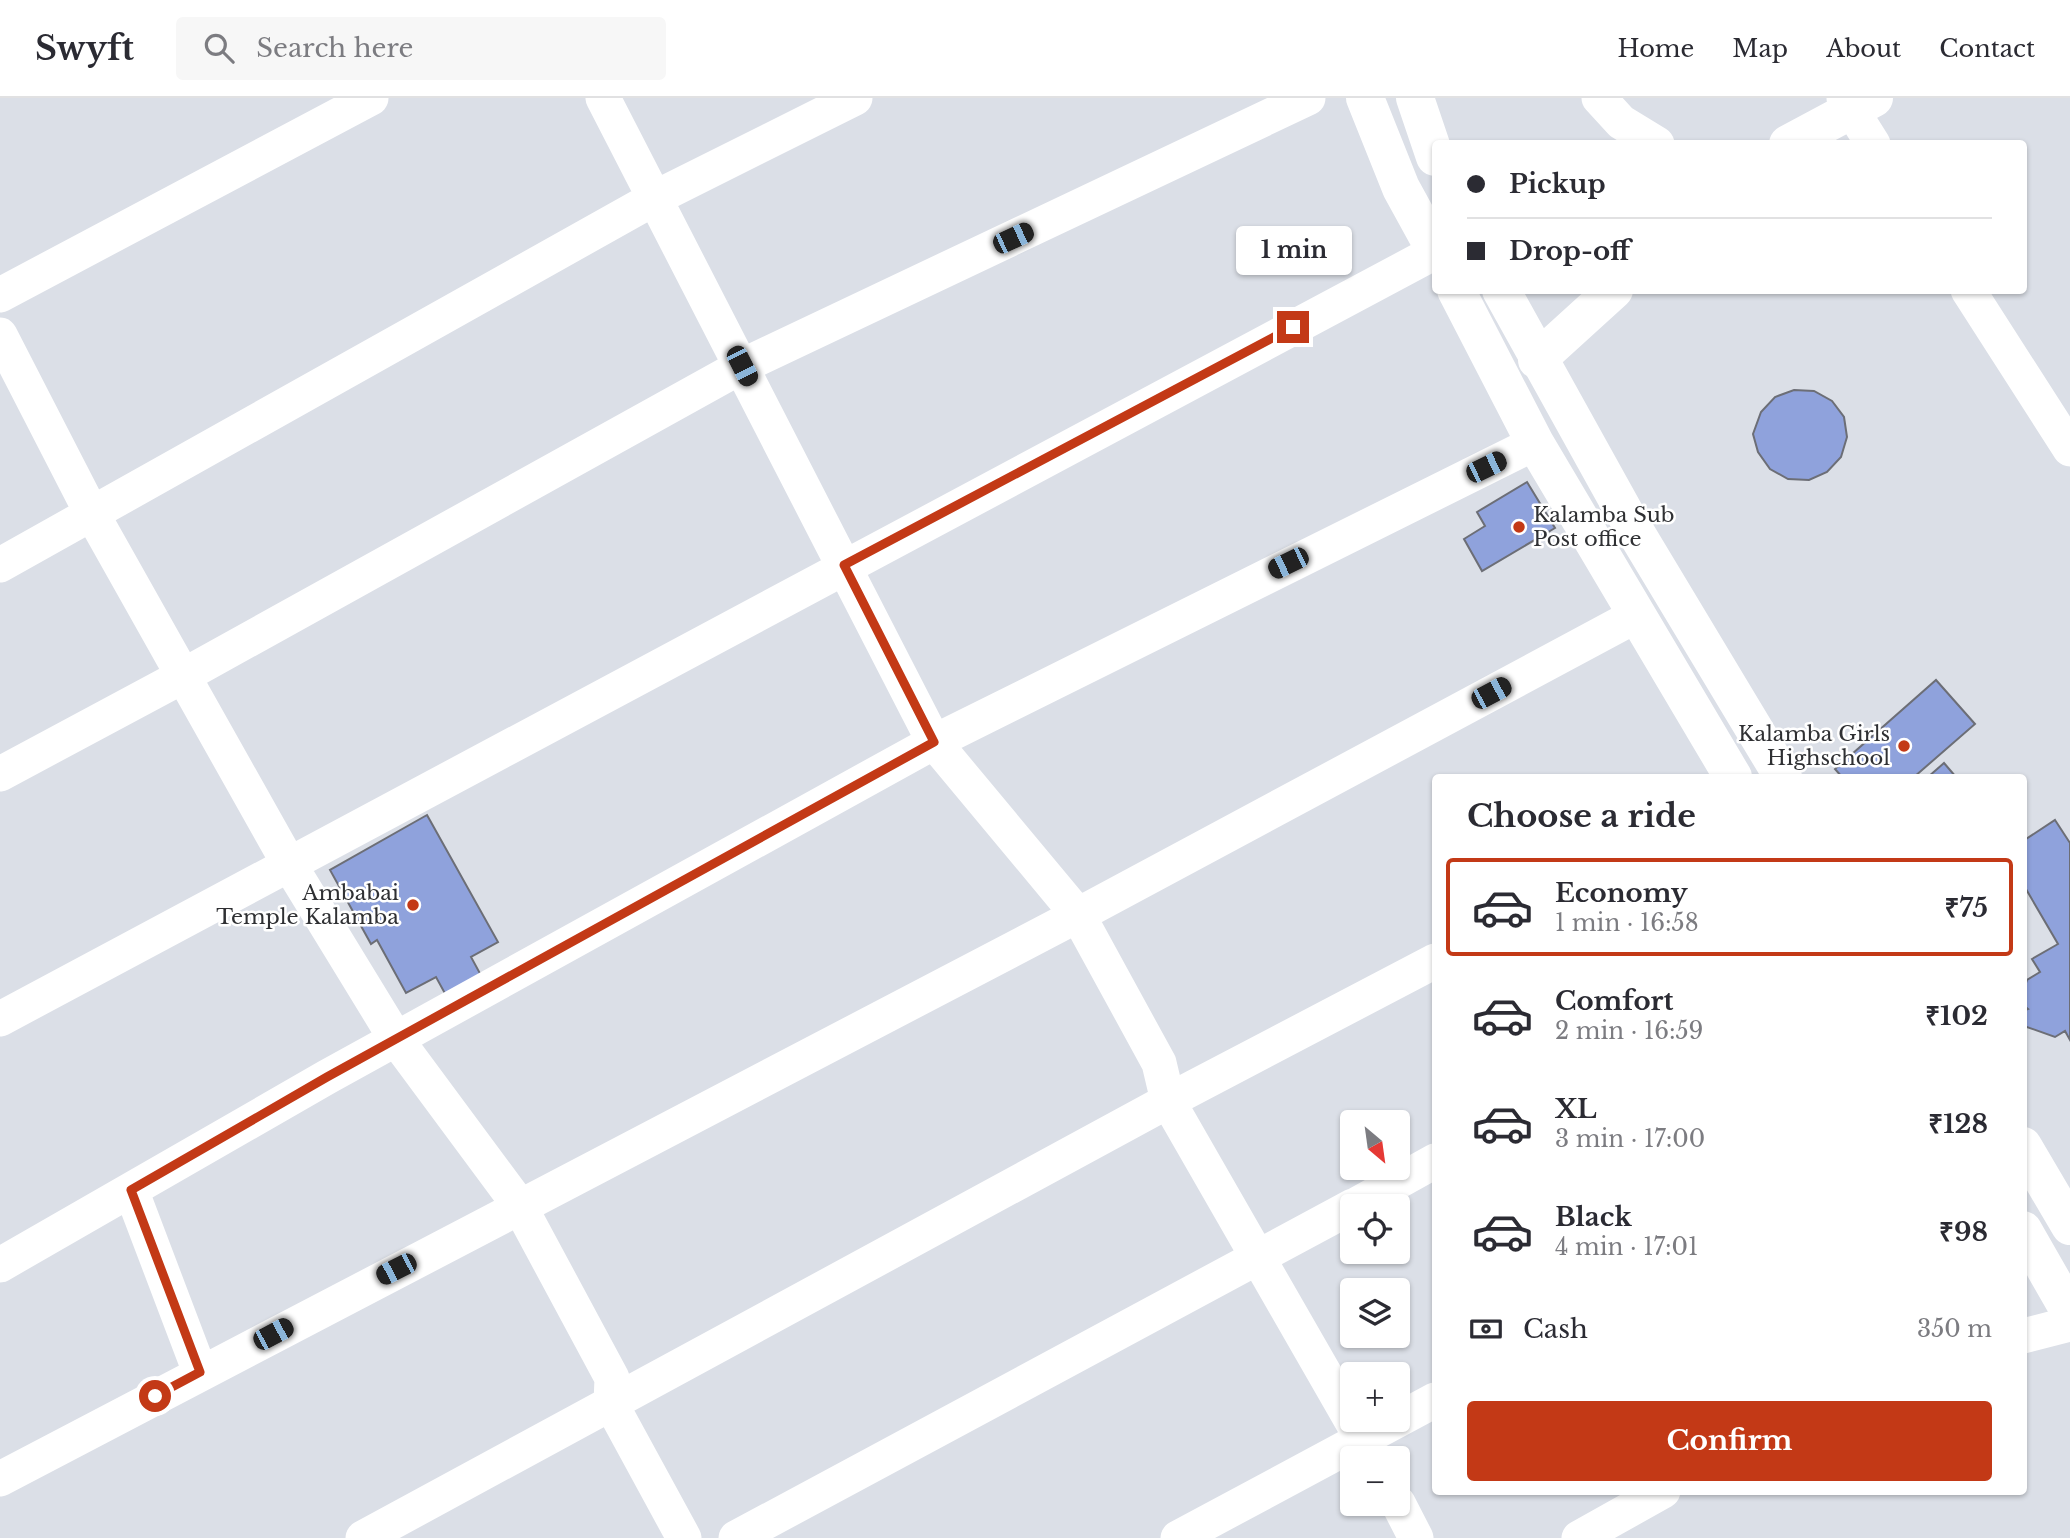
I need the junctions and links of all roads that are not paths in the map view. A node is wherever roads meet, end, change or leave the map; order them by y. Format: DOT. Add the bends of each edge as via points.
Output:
graph roads {
  1 [pos="371,98"];
  2 [pos="603,98"];
  3 [pos="855,98"];
  4 [pos="1308,98"];
  5 [pos="1365,98"];
  6 [pos="1415,98"];
  7 [pos="1599,98"];
  8 [pos="1856,102"];
  9 [pos="1650,140"];
  10 [pos="1794,140"];
  11 [pos="1871,140"];
  12 [pos="1432,148"];
  13 [pos="655,198"];
  14 [pos="1432,245"];
  15 [pos="1432,253"];
  16 [pos="1458,294"];
  17 [pos="1503,294"];
  18 [pos="1610,294"];
  19 [pos="1971,294"];
  20 [pos="0,295"];
  21 [pos="0,335"];
  22 [pos="1537,360"];
  23 [pos="742,366"];
  24 [pos="1535,443"];
  25 [pos="2070,449"];
  26 [pos="91,512"];
  27 [pos="0,565"];
  28 [pos="844,565"];
  29 [pos="1637,615"];
  30 [pos="183,676"];
  31 [pos="934,742"];
  32 [pos="0,774"];
  33 [pos="1731,774"];
  34 [pos="1781,774"];
  35 [pos="289,864"];
  36 [pos="1078,915"];
  37 [pos="1432,963"];
  38 [pos="0,1019"];
  39 [pos="396,1040"];
  40 [pos="1168,1101"];
  41 [pos="2027,1153"];
  42 [pos="1432,1163"];
  43 [pos="131,1190"];
  44 [pos="1375,1194"];
  45 [pos="519,1205"];
  46 [pos="1340,1213"];
  47 [pos="2070,1226"];
  48 [pos="2027,1237"];
  49 [pos="1259,1258"];
  50 [pos="0,1265"];
  51 [pos="2070,1312"];
  52 [pos="2070,1324"];
  53 [pos="2027,1335"];
  54 [pos="200,1372"];
  55 [pos="1432,1402"];
  56 [pos="611,1404"];
  57 [pos="1367,1446"];
  58 [pos="1371,1446"];
  59 [pos="1340,1461"];
  60 [pos="0,1479"];
  61 [pos="1656,1495"];
  62 [pos="1405,1516"];
  63 [pos="363,1538"];
  64 [pos="684,1538"];
  65 [pos="736,1538"];
  66 [pos="1178,1538"];
  67 [pos="1416,1538"];
  68 [pos="1579,1538"];
  1 -- 20 [label="street"];
  2 -- 13 [label="street"];
  3 -- 13 [label="street"];
  4 -- 23 [label="street"];
  5 -- 14 [label="main road" via="1401,188"];
  6 -- 12 [label="main road"];
  7 -- 9 [label="street" via="1621,122"];
  8 -- 10 [label="main road"];
  8 -- 11 [label="street"];
  13 -- 23 [label="street"];
  13 -- 26 [label="street"];
  15 -- 28 [label="street"];
  16 -- 24 [label="main road"];
  17 -- 22 [label="main road"];
  18 -- 22 [label="main road"];
  19 -- 25 [label="street"];
  21 -- 26 [label="street"];
  22 -- 34 [label="main road"];
  23 -- 28 [label="street"];
  23 -- 30 [label="street"];
  24 -- 29 [label="main road"];
  24 -- 31 [label="street"];
  26 -- 27 [label="street"];
  26 -- 30 [label="street"];
  28 -- 31 [label="street"];
  28 -- 35 [label="street"];
  29 -- 33 [label="main road"];
  29 -- 36 [label="street"];
  30 -- 32 [label="street"];
  30 -- 35 [label="street"];
  31 -- 36 [label="street"];
  31 -- 39 [label="street"];
  35 -- 38 [label="street"];
  35 -- 39 [label="street"];
  36 -- 40 [label="street" via="1159,1063"];
  36 -- 45 [label="street"];
  37 -- 40 [label="street"];
  39 -- 43 [label="street"];
  39 -- 45 [label="street"];
  40 -- 49 [label="street"];
  40 -- 56 [label="street"];
  41 -- 47 [label="main road"];
  42 -- 44 [label="street"];
  43 -- 50 [label="street"];
  43 -- 54 [label="street"];
  45 -- 54 [label="street"];
  45 -- 56 [label="street" via="612,1378"];
  46 -- 49 [label="street"];
  48 -- 51 [label="main road"];
  49 -- 57 [label="street"];
  49 -- 65 [label="street"];
  52 -- 53 [label="street"];
  54 -- 60 [label="street"];
  55 -- 58 [label="street"];
  56 -- 63 [label="street"];
  56 -- 64 [label="street"];
  59 -- 66 [label="street"];
  61 -- 68 [label="street"];
  62 -- 67 [label="street"];
}
